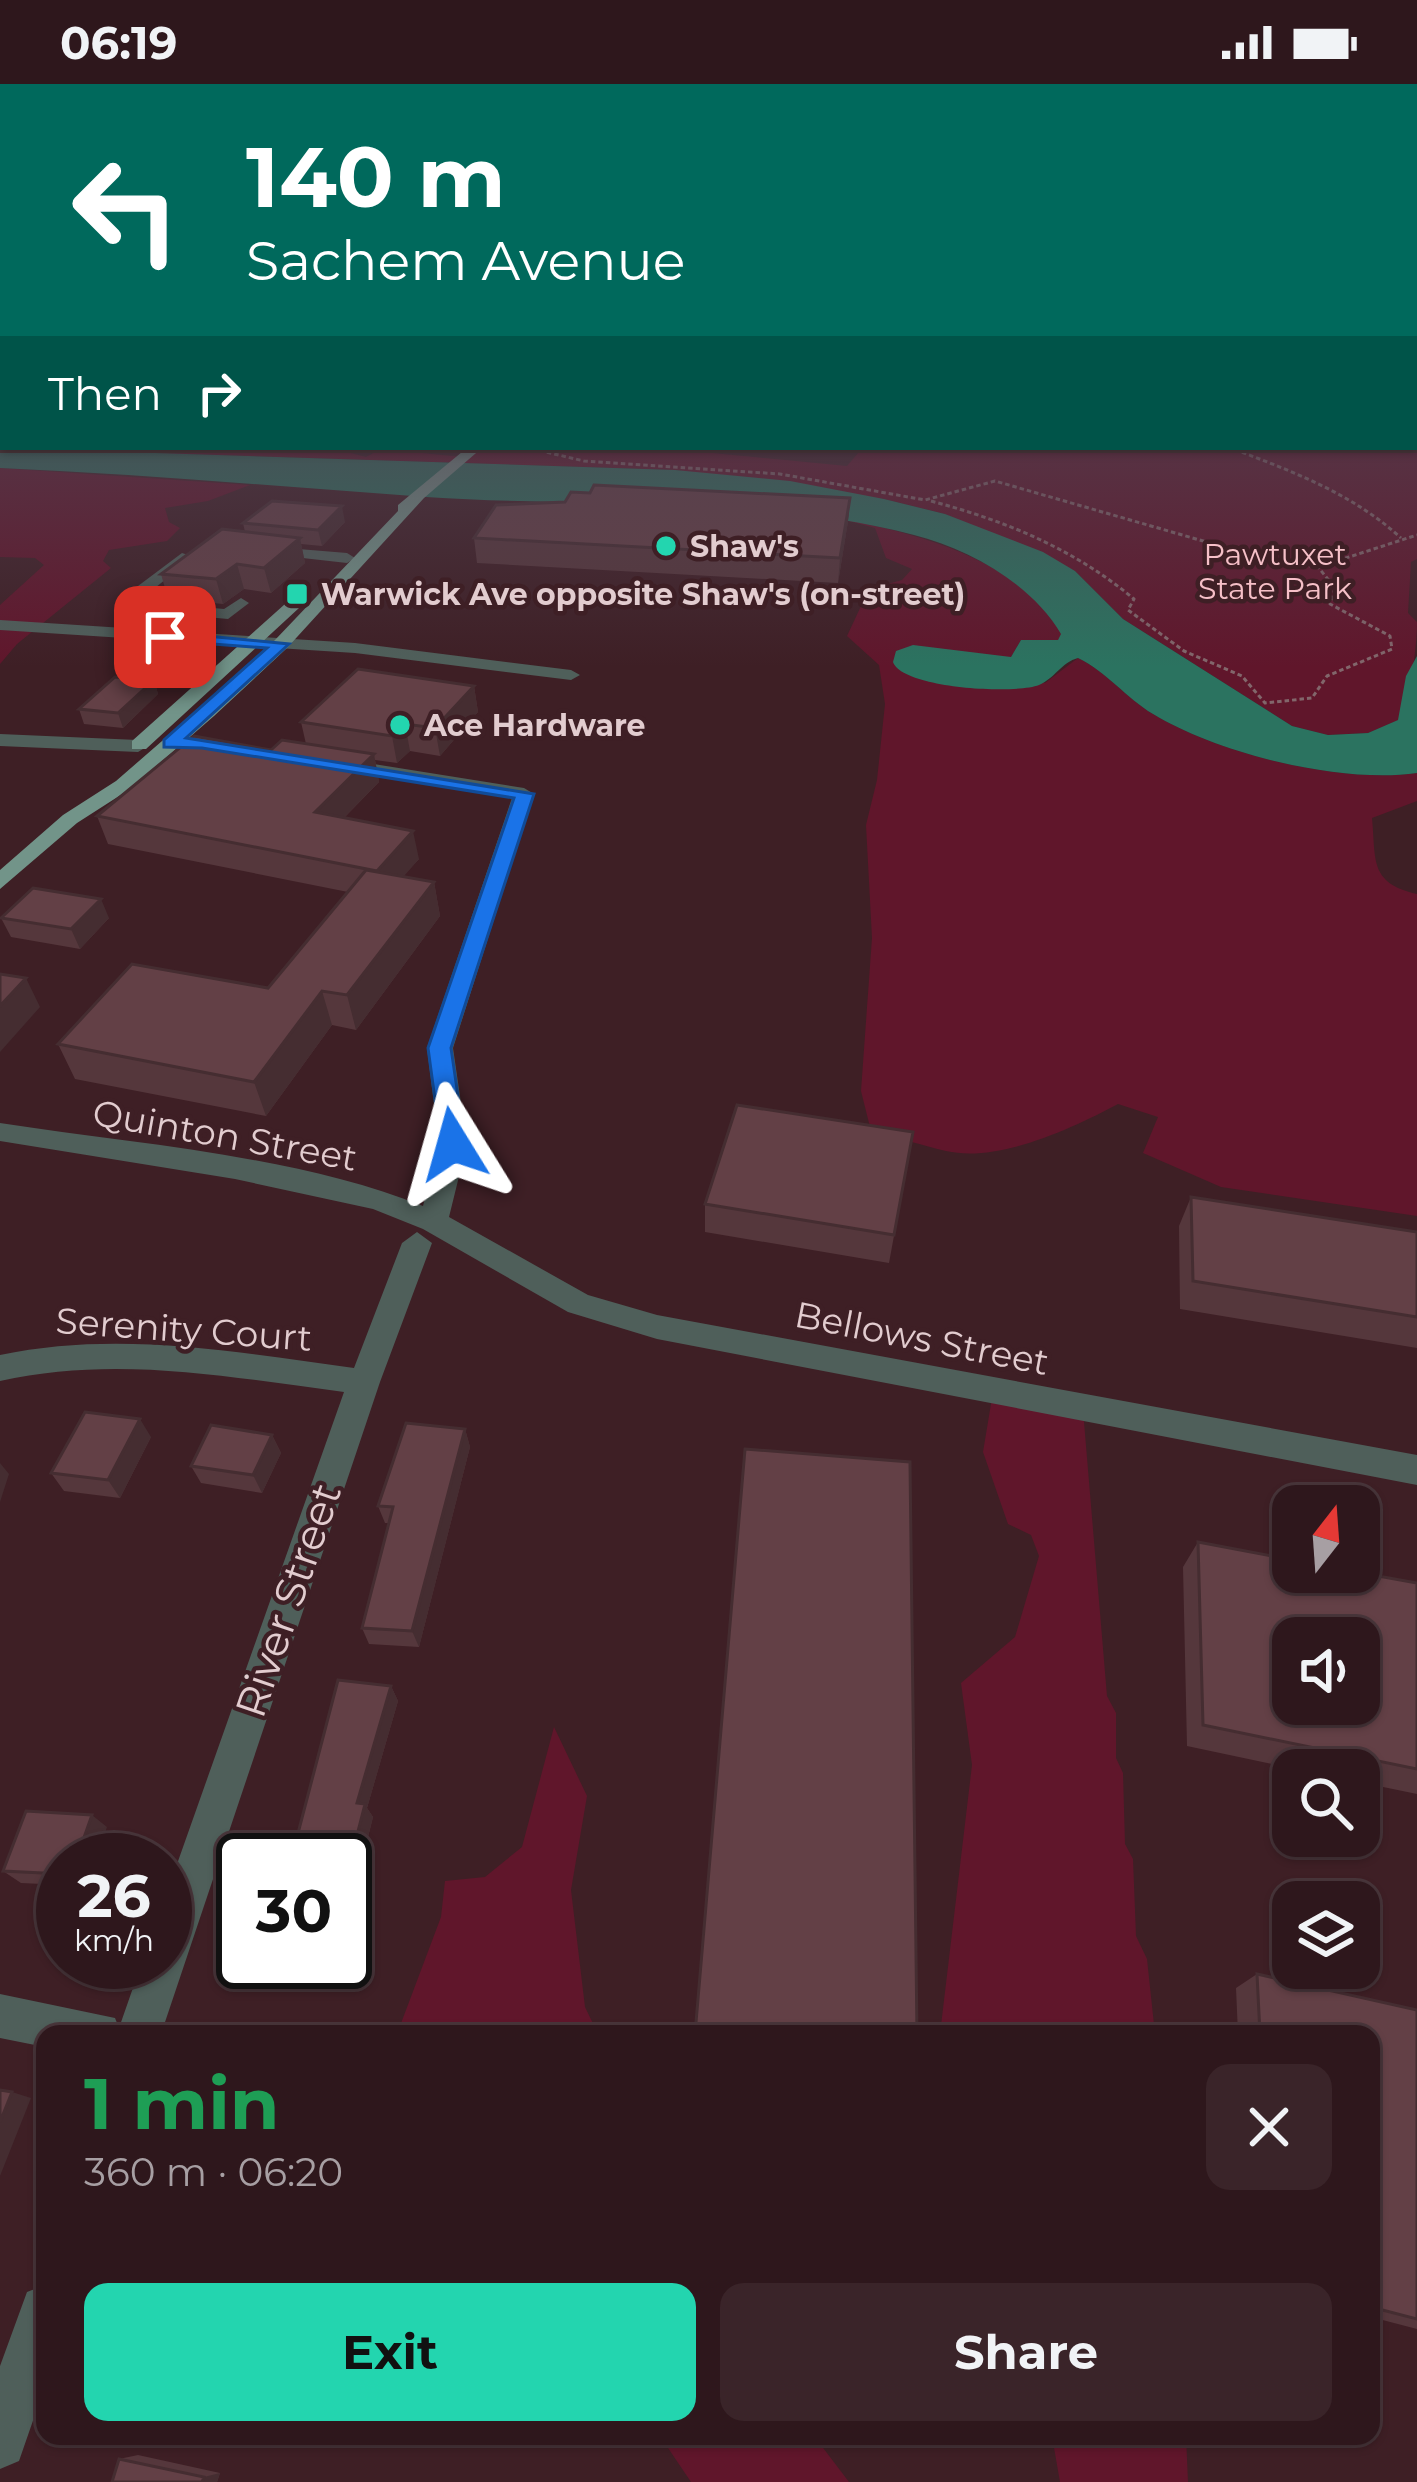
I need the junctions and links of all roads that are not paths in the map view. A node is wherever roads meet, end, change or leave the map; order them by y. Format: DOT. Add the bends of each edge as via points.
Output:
graph roads {
  1 [pos="468,454"];
  2 [pos="419,498"];
  3 [pos="254,547"];
  4 [pos="347,557"];
  5 [pos="182,558"];
  6 [pos="241,603"];
  7 [pos="124,605"];
  8 [pos="316,606"];
  9 [pos="190,610"];
  10 [pos="0,625"];
  11 [pos="94,632"];
  12 [pos="165,637"];
  13 [pos="250,643"];
  14 [pos="281,644"];
  15 [pos="355,648"];
  16 [pos="571,675"];
  17 [pos="246,676"];
  18 [pos="0,740"];
  19 [pos="202,743"];
  20 [pos="170,744"];
  21 [pos="138,746"];
  22 [pos="323,762"];
  23 [pos="70,819"];
  24 [pos="0,882"];
  25 [pos="0,1132"];
  26 [pos="425,1232"];
  27 [pos="0,1368"];
  28 [pos="364,1382"];
  29 [pos="1417,1470"];
  30 [pos="192,1882"];
  31 [pos="155,1989"];
  32 [pos="0,2016"];
  33 [pos="50,2025"];
  34 [pos="143,2025"];
  35 [pos="36,2336"];
  36 [pos="0,2442"];
  1 -- 2 [label="main road"];
  2 -- 4 [label="main road"];
  2 -- 8 [label="main road"];
  3 -- 4 [label="street"];
  4 -- 13 [label="main road"];
  5 -- 7 [label="street"];
  6 -- 9 [label="street" via="228,614"];
  7 -- 9 [label="street"];
  7 -- 11 [label="street"];
  8 -- 14 [label="main road"];
  8 -- 15 [label="street" via="320,621"];
  9 -- 12 [label="street"];
  10 -- 11 [label="street"];
  11 -- 12 [label="street"];
  12 -- 13 [label="street"];
  13 -- 14 [label="street"];
  13 -- 21 [label="main road"];
  14 -- 15 [label="street"];
  14 -- 17 [label="main road"];
  15 -- 16 [label="street"];
  15 -- 17 [label="street"];
  17 -- 20 [label="main road"];
  18 -- 21 [label="street"];
  19 -- 20 [label="street"];
  20 -- 23 [label="main road"];
  21 -- 23 [label="main road" via="77,800"];
  22 -- 26 [label="street, River Street" via="524,794 440,1048 453,1144"];
  23 -- 24 [label="main road"];
  25 -- 26 [label="street, Quinton Street" via="379,1200"];
  26 -- 28 [label="street, River Street"];
  26 -- 29 [label="street, Bellows Street" via="579,1304 656,1328"];
  27 -- 28 [label="street, Serenity Court" via="50,1353"];
  28 -- 30 [label="street, River Street"];
  31 -- 34 [label="street, River Street"];
  32 -- 33 [label="street"];
  35 -- 36 [label="street"];
}
